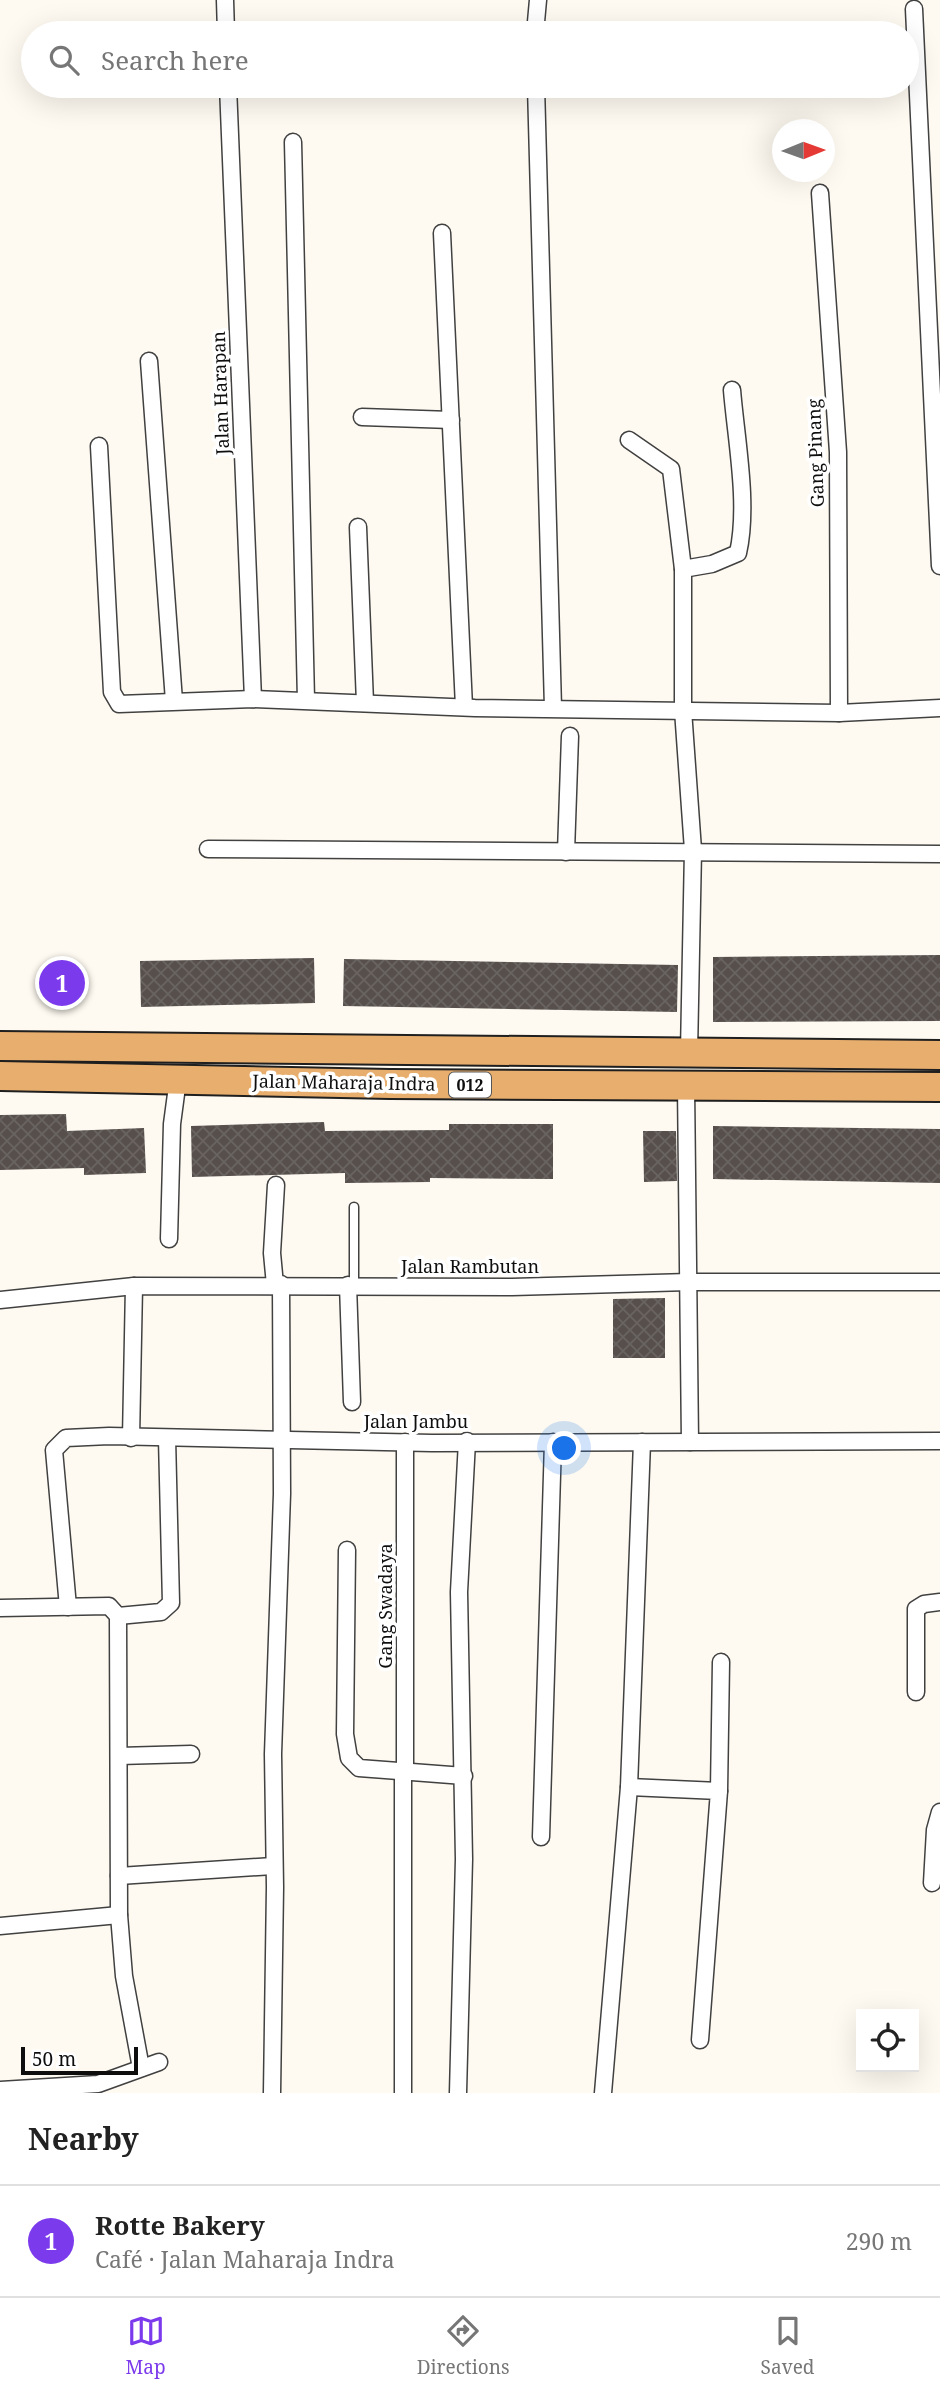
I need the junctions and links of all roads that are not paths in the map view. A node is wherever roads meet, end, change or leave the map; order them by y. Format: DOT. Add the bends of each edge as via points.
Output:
graph roads {
  1 [pos="225,0"];
  2 [pos="538,0"];
  3 [pos="914,9"];
  4 [pos="226,21"];
  5 [pos="536,21"];
  6 [pos="915,21"];
  7 [pos="228,98"];
  8 [pos="536,98"];
  9 [pos="918,98"];
  10 [pos="293,142"];
  11 [pos="820,193"];
  12 [pos="442,233"];
  13 [pos="149,360"];
  14 [pos="732,390"];
  15 [pos="362,417"];
  16 [pos="451,420"];
  17 [pos="629,440"];
  18 [pos="99,446"];
  19 [pos="358,527"];
  20 [pos="940,566"];
  21 [pos="683,569"];
  22 [pos="253,699"];
  23 [pos="306,700"];
  24 [pos="174,701"];
  25 [pos="365,703"];
  26 [pos="464,707"];
  27 [pos="553,708"];
  28 [pos="940,708"];
  29 [pos="683,710"];
  30 [pos="839,713"];
  31 [pos="570,736"];
  32 [pos="208,849"];
  33 [pos="692,850"];
  34 [pos="566,852"];
  35 [pos="940,854"];
  36 [pos="0,1046"];
  37 [pos="241,1048"];
  38 [pos="689,1052"];
  39 [pos="940,1055"];
  40 [pos="0,1076"];
  41 [pos="178,1079"];
  42 [pos="240,1082"];
  43 [pos="685,1086"];
  44 [pos="940,1087"];
  45 [pos="276,1185"];
  46 [pos="354,1207"];
  47 [pos="169,1239"];
  48 [pos="689,1282"];
  49 [pos="940,1282"];
  50 [pos="278,1284"];
  51 [pos="351,1285"];
  52 [pos="134,1286"];
  53 [pos="0,1300"];
  54 [pos="352,1402"];
  55 [pos="131,1438"];
  56 [pos="167,1438"];
  57 [pos="280,1440"];
  58 [pos="467,1441"];
  59 [pos="940,1441"];
  60 [pos="553,1442"];
  61 [pos="642,1442"];
  62 [pos="690,1442"];
  63 [pos="405,1443"];
  64 [pos="347,1550"];
  65 [pos="940,1602"];
  66 [pos="68,1607"];
  67 [pos="0,1608"];
  68 [pos="118,1616"];
  69 [pos="721,1662"];
  70 [pos="916,1692"];
  71 [pos="191,1754"];
  72 [pos="119,1756"];
  73 [pos="404,1770"];
  74 [pos="464,1776"];
  75 [pos="629,1787"];
  76 [pos="719,1791"];
  77 [pos="940,1812"];
  78 [pos="541,1837"];
  79 [pos="273,1866"];
  80 [pos="119,1876"];
  81 [pos="932,1883"];
  82 [pos="119,1915"];
  83 [pos="0,1926"];
  84 [pos="700,2040"];
  85 [pos="159,2062"];
  86 [pos="141,2068"];
  87 [pos="0,2090"];
  88 [pos="272,2093"];
  89 [pos="403,2093"];
  90 [pos="458,2093"];
  91 [pos="603,2093"];
  1 -- 4 [label="street"];
  2 -- 5 [label="street"];
  3 -- 6 [label="street"];
  7 -- 22 [label="street, Jalan Harapan"];
  8 -- 27 [label="street"];
  9 -- 20 [label="street"];
  10 -- 23 [label="street"];
  11 -- 30 [label="street, Gang Pinang" via="838,453"];
  12 -- 16 [label="street"];
  13 -- 24 [label="street"];
  14 -- 21 [label="street" via="741,501 738,553"];
  15 -- 16 [label="street"];
  16 -- 26 [label="street"];
  17 -- 21 [label="street" via="671,469"];
  18 -- 24 [label="street" via="112,692 119,704"];
  19 -- 25 [label="street"];
  21 -- 29 [label="street"];
  22 -- 23 [label="street"];
  22 -- 24 [label="street"];
  23 -- 25 [label="street"];
  25 -- 26 [label="street"];
  26 -- 27 [label="street"];
  27 -- 29 [label="street"];
  28 -- 30 [label="street"];
  29 -- 30 [label="street"];
  29 -- 33 [label="street"];
  31 -- 34 [label="street"];
  32 -- 34 [label="street"];
  33 -- 34 [label="street"];
  33 -- 35 [label="street"];
  33 -- 38 [label="street"];
  36 -- 37 [label="highway, Jalan Maharaja Indra / 012"];
  37 -- 38 [label="highway, Jalan Maharaja Indra / 012"];
  37 -- 42 [label="highway"];
  38 -- 39 [label="highway, Jalan Maharaja Indra / 012"];
  40 -- 41 [label="highway, Jalan Maharaja Indra / 012"];
  41 -- 42 [label="highway, Jalan Maharaja Indra / 012"];
  41 -- 47 [label="street"];
  42 -- 43 [label="highway, Jalan Maharaja Indra / 012"];
  43 -- 44 [label="highway, Jalan Maharaja Indra / 012"];
  43 -- 48 [label="street"];
  45 -- 50 [label="street" via="272,1254"];
  46 -- 51 [label="lane"];
  48 -- 49 [label="street, Jalan Rambutan"];
  48 -- 51 [label="street, Jalan Rambutan"];
  48 -- 62 [label="street"];
  50 -- 51 [label="street, Jalan Rambutan"];
  50 -- 52 [label="street, Jalan Rambutan"];
  50 -- 57 [label="street"];
  51 -- 54 [label="street"];
  52 -- 53 [label="street, Jalan Rambutan"];
  52 -- 55 [label="street"];
  55 -- 56 [label="street, Jalan Jambu"];
  55 -- 66 [label="street, Jalan Jambu" via="66,1438 54,1450"];
  56 -- 57 [label="street, Jalan Jambu"];
  56 -- 68 [label="street" via="171,1603 161,1612"];
  57 -- 63 [label="street, Jalan Jambu"];
  57 -- 79 [label="street"];
  58 -- 60 [label="street, Jalan Jambu"];
  58 -- 63 [label="street, Jalan Jambu"];
  58 -- 74 [label="street" via="459,1592"];
  59 -- 62 [label="street, Jalan Jambu"];
  60 -- 61 [label="street, Jalan Jambu"];
  60 -- 78 [label="street"];
  61 -- 62 [label="street, Jalan Jambu"];
  61 -- 75 [label="street"];
  63 -- 73 [label="street, Gang Swadaya"];
  64 -- 73 [label="street" via="345,1734 349,1758 359,1768"];
  65 -- 70 [label="street" via="916,1609"];
  66 -- 67 [label="street"];
  66 -- 68 [label="street" via="109,1606"];
  68 -- 72 [label="street"];
  69 -- 76 [label="street"];
  71 -- 72 [label="street"];
  72 -- 80 [label="street"];
  73 -- 74 [label="street"];
  73 -- 89 [label="street, Gang Swadaya"];
  74 -- 90 [label="street"];
  75 -- 76 [label="street"];
  75 -- 91 [label="street"];
  76 -- 84 [label="street"];
  77 -- 81 [label="street"];
  79 -- 80 [label="street"];
  79 -- 88 [label="street"];
  80 -- 82 [label="street"];
  82 -- 83 [label="street"];
  82 -- 86 [label="street" via="124,1976"];
  85 -- 86 [label="street"];
  86 -- 87 [label="street" via="98,2084"];
}
